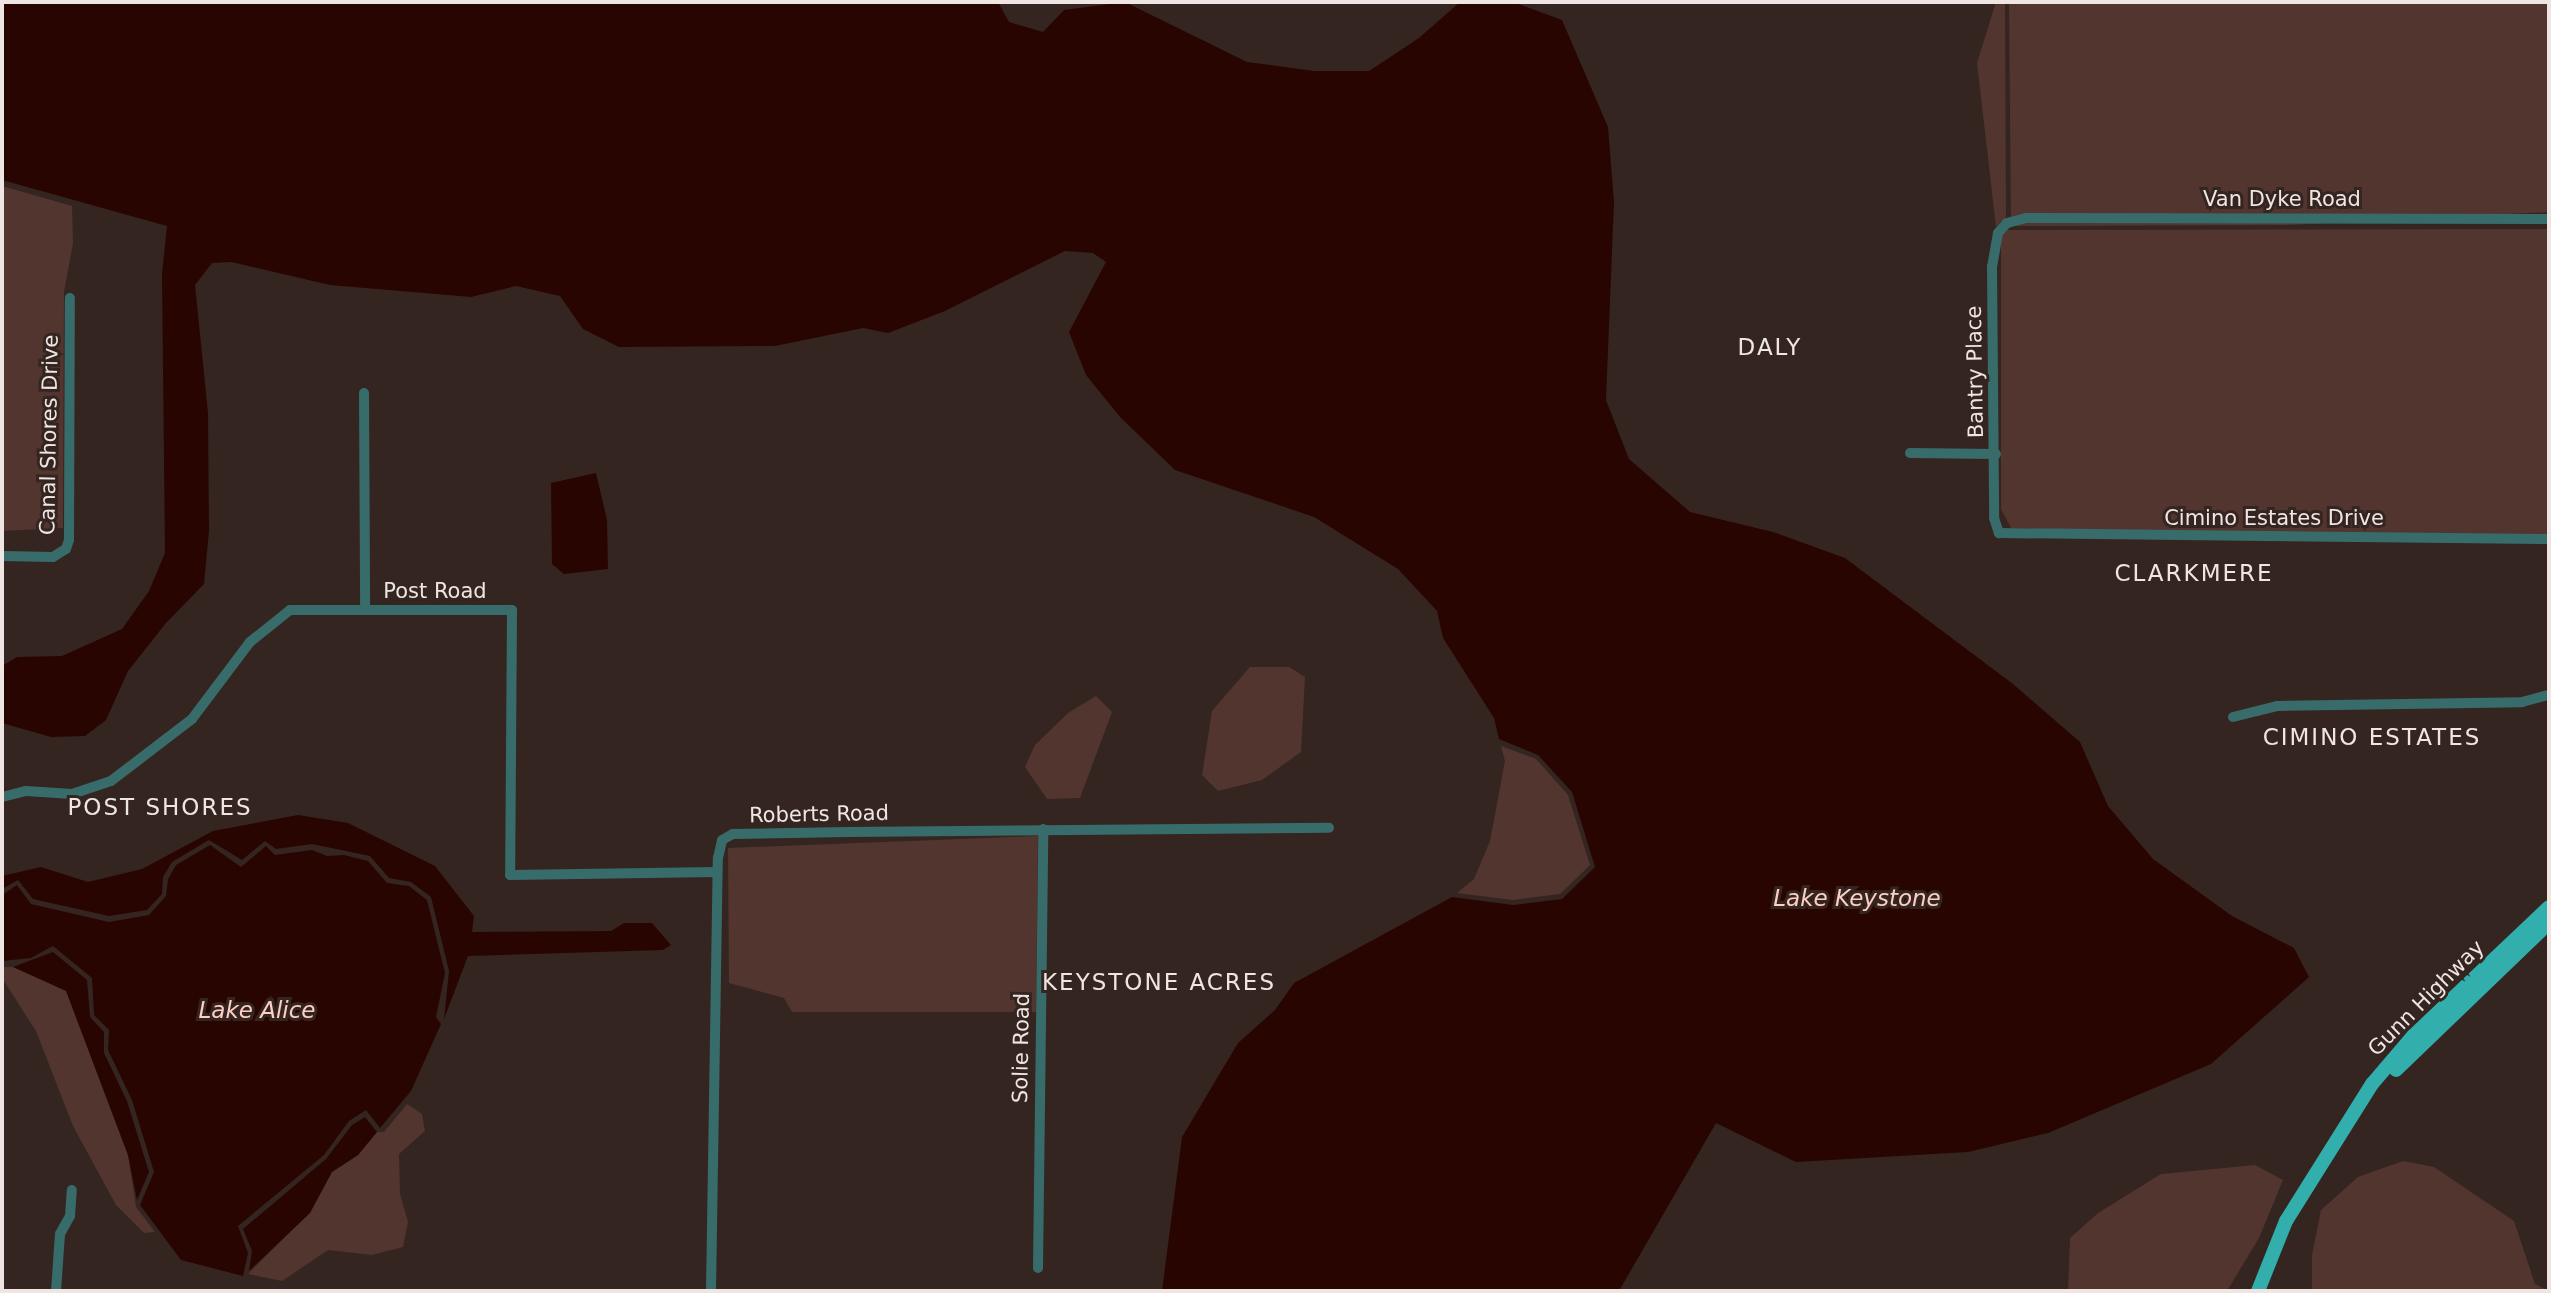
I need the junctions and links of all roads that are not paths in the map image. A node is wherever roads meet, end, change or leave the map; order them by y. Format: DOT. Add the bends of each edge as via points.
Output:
graph roads {
  1 [pos="2015,219"];
  2 [pos="2549,219"];
  3 [pos="70,298"];
  4 [pos="365,393"];
  5 [pos="1910,453"];
  6 [pos="1996,454"];
  7 [pos="1999,533"];
  8 [pos="2549,539"];
  9 [pos="2,556"];
  10 [pos="365,610"];
  11 [pos="2549,695"];
  12 [pos="2233,717"];
  13 [pos="2,796"];
  14 [pos="1329,828"];
  15 [pos="1043,829"];
  16 [pos="717,872"];
  17 [pos="2549,907"];
  18 [pos="2549,923"];
  19 [pos="2343,1128"];
  20 [pos="72,1190"];
  21 [pos="1038,1269"];
  22 [pos="56,1291"];
  23 [pos="710,1291"];
  24 [pos="2258,1291"];
  1 -- 2 [label="street, Van Dyke Road"];
  1 -- 6 [label="street, Bantry Place" via="1998,233 1992,248"];
  3 -- 9 [label="street, Canal Shores Drive" via="69,540 66,549 53,557"];
  4 -- 10 [label="street"];
  5 -- 6 [label="street"];
  6 -- 7 [label="street, Bantry Place" via="1994,517"];
  7 -- 8 [label="street, Cimino Estates Drive"];
  10 -- 13 [label="street, Post Road" via="289,610 269,623 192,719 111,781 72,794 26,791"];
  10 -- 16 [label="street, Post Road" via="512,610 510,875"];
  11 -- 12 [label="street" via="2522,702 2277,706"];
  14 -- 15 [label="street, Roberts Road"];
  15 -- 16 [label="street, Roberts Road" via="733,834 718,848"];
  15 -- 21 [label="street, Solie Road"];
  16 -- 23 [label="street, Roberts Road"];
  17 -- 19 [label="main road, Gunn Highway" via="2413,1037 2372,1083"];
  18 -- 19 [label="main road, Gunn Highway" via="2406,1059"];
  19 -- 24 [label="main road, Gunn Highway" via="2286,1222"];
  20 -- 22 [label="street" via="70,1216 60,1234"];
}
